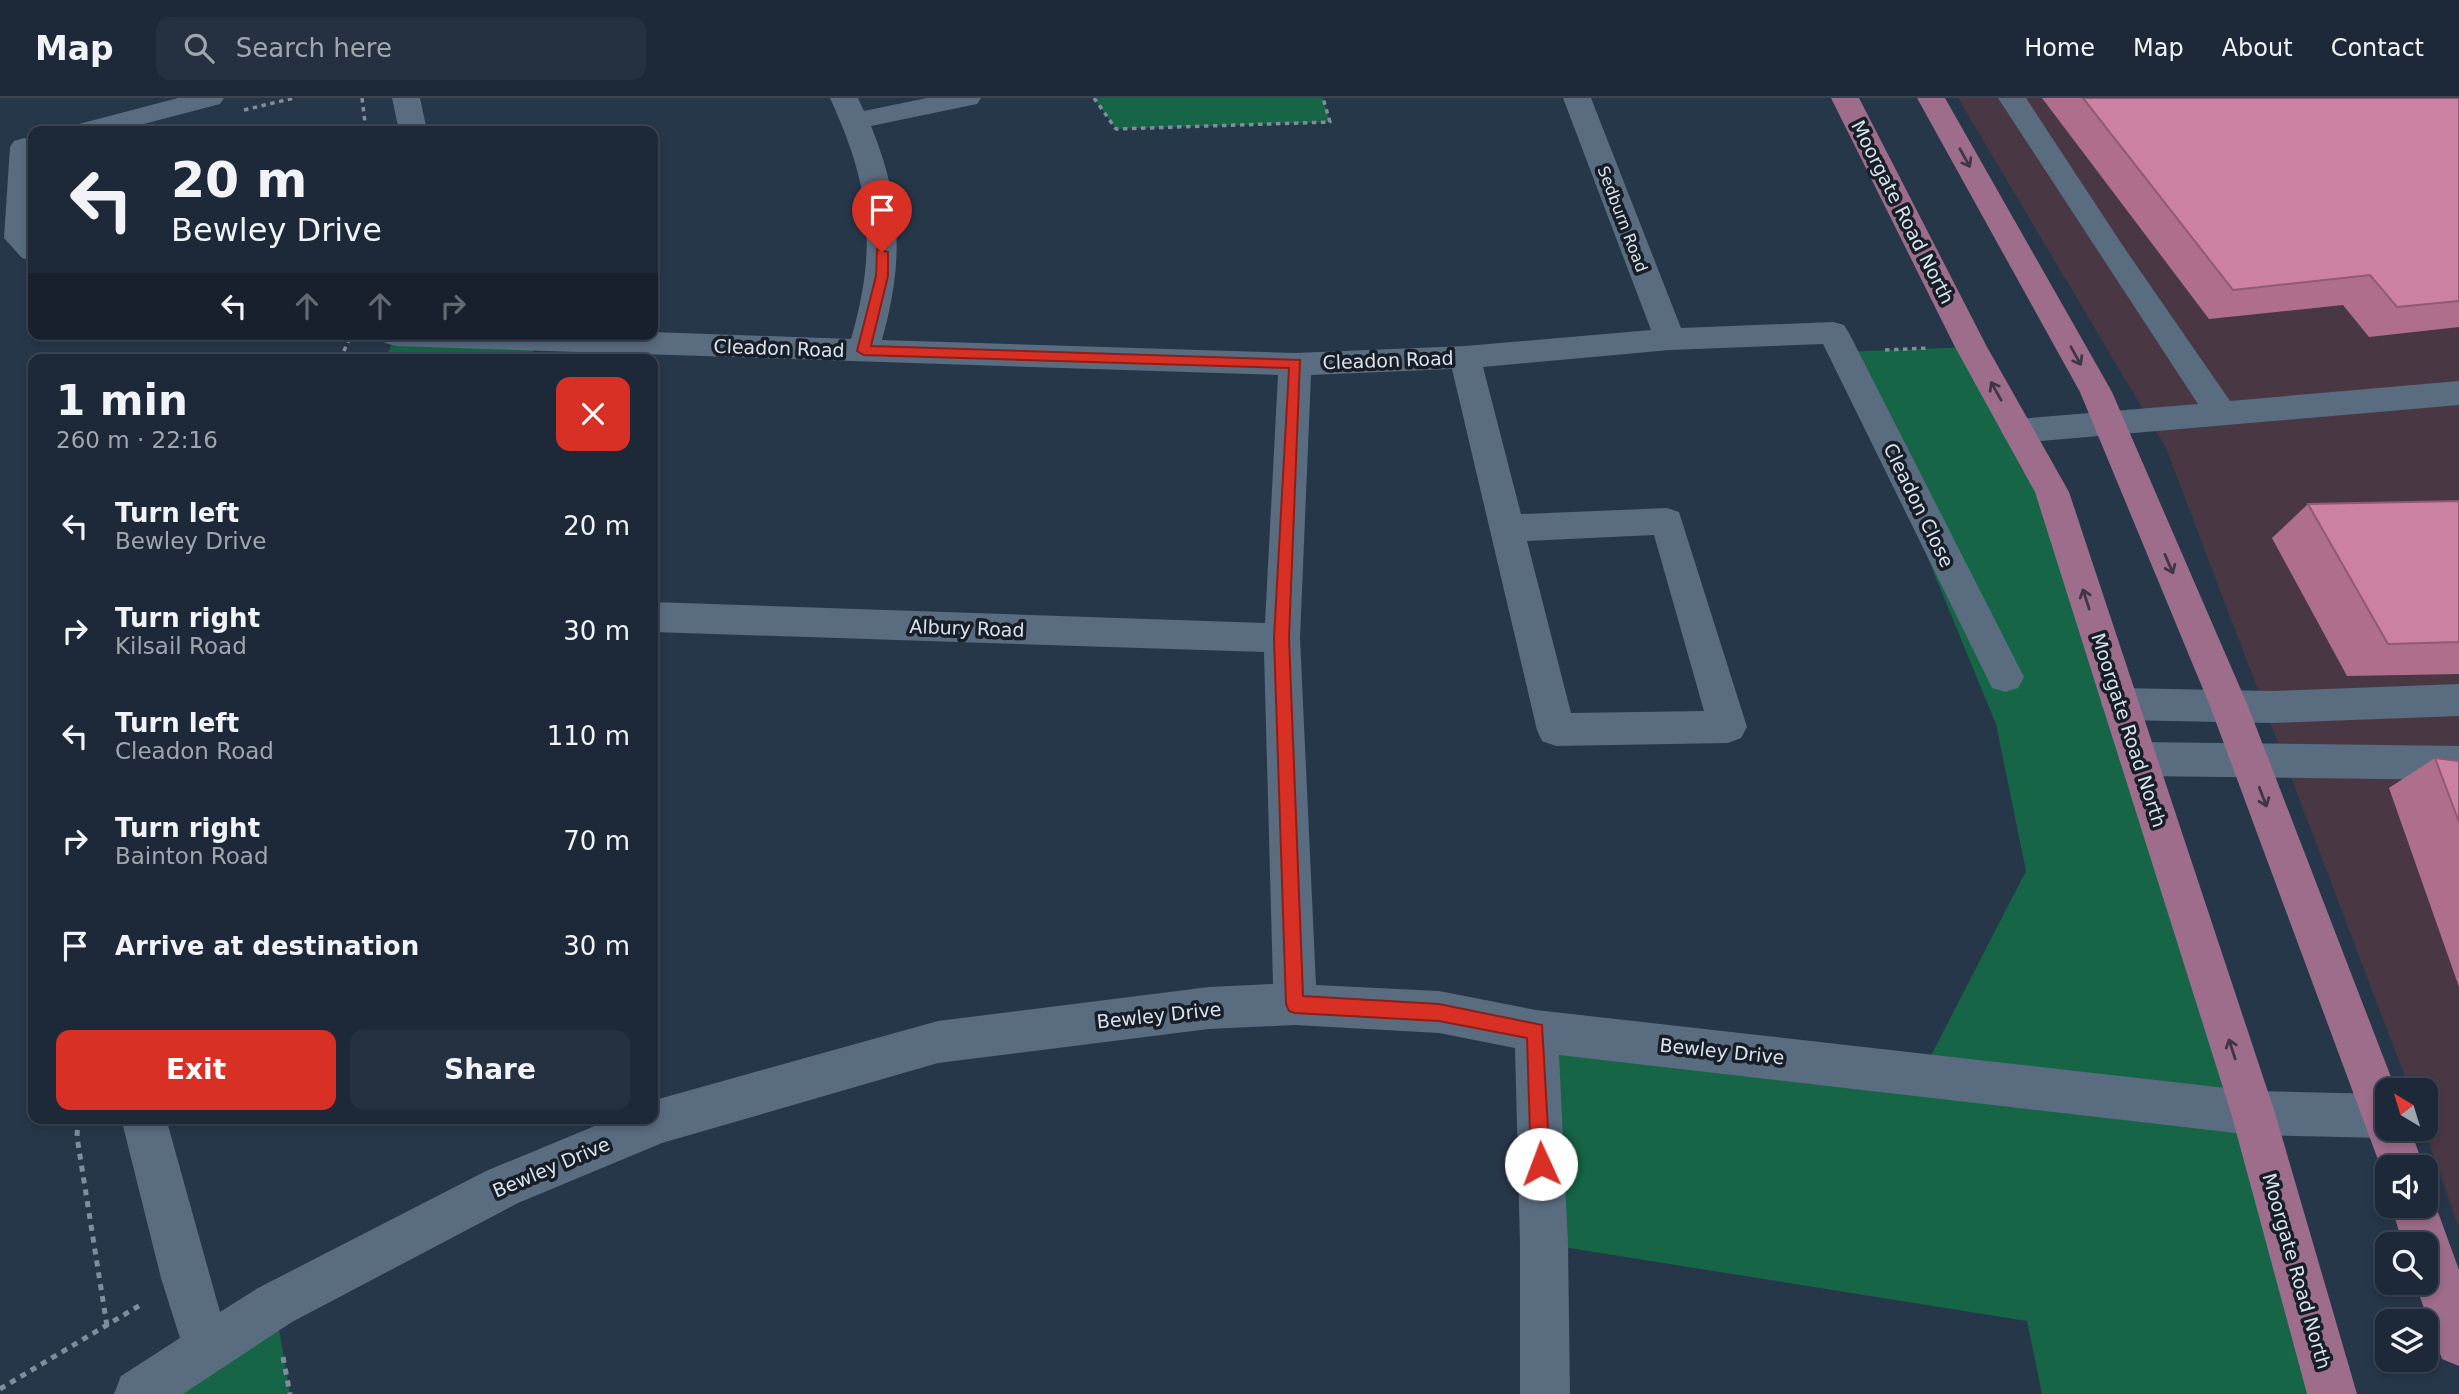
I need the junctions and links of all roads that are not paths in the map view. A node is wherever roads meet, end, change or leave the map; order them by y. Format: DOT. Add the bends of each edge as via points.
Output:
graph roads {
  1 [pos="406,98"];
  2 [pos="967,98"];
  3 [pos="1577,98"];
  4 [pos="1845,98"];
  5 [pos="1931,98"];
  6 [pos="2012,98"];
  7 [pos="202,99"];
  8 [pos="850,110"];
  9 [pos="103,126"];
  10 [pos="412,126"];
  11 [pos="19,148"];
  12 [pos="28,246"];
  13 [pos="1670,339"];
  14 [pos="542,340"];
  15 [pos="1838,342"];
  16 [pos="864,351"];
  17 [pos="1465,357"];
  18 [pos="1295,364"];
  19 [pos="2459,393"];
  20 [pos="2222,414"];
  21 [pos="2109,424"];
  22 [pos="2018,431"];
  23 [pos="1507,528"];
  24 [pos="658,617"];
  25 [pos="1282,638"];
  26 [pos="2005,677"];
  27 [pos="2459,700"];
  28 [pos="2120,704"];
  29 [pos="2229,706"];
  30 [pos="2138,759"];
  31 [pos="2249,759"];
  32 [pos="2459,763"];
  33 [pos="1295,1004"];
  34 [pos="1536,1031"];
  35 [pos="2375,1095"];
  36 [pos="2253,1114"];
  37 [pos="658,1123"];
  38 [pos="2375,1123"];
  39 [pos="145,1124"];
  40 [pos="655,1124"];
  41 [pos="2418,1218"];
  42 [pos="2459,1342"];
  43 [pos="208,1349"];
  44 [pos="139,1394"];
  45 [pos="1545,1394"];
  46 [pos="2332,1394"];
  1 -- 10 [label="street"];
  2 -- 8 [label="street"];
  3 -- 13 [label="street, Sedburn Road"];
  22 -- 4 [label="main road, Moorgate Road North, one-way"];
  5 -- 21 [label="main road, one-way" via="2096,391"];
  6 -- 20 [label="street"];
  7 -- 9 [label="street"];
  8 -- 16 [label="street" via="881,203 882,276"];
  11 -- 12 [label="street" via="19,238"];
  13 -- 15 [label="street, Cleadon Road"];
  13 -- 17 [label="street, Cleadon Road"];
  14 -- 16 [label="street, Cleadon Road"];
  15 -- 26 [label="street, Cleadon Close"];
  16 -- 18 [label="street, Cleadon Road"];
  17 -- 18 [label="street, Cleadon Road"];
  17 -- 23 [label="street"];
  18 -- 25 [label="street"];
  19 -- 20 [label="street"];
  20 -- 21 [label="street"];
  21 -- 22 [label="street"];
  21 -- 29 [label="main road, one-way"];
  28 -- 22 [label="main road, Moorgate Road North, one-way" via="2052,492"];
  23 -- 23 [label="street" via="1556,730 1728,727 1667,520"];
  24 -- 25 [label="street, Albury Road"];
  25 -- 33 [label="street"];
  27 -- 29 [label="street"];
  28 -- 29 [label="street"];
  28 -- 30 [label="main road, Moorgate Road North"];
  29 -- 31 [label="main road"];
  30 -- 31 [label="street"];
  36 -- 30 [label="main road, Moorgate Road North, one-way"];
  31 -- 32 [label="street"];
  31 -- 35 [label="main road, one-way"];
  33 -- 34 [label="street, Bewley Drive" via="1439,1013"];
  33 -- 37 [label="street, Bewley Drive" via="1209,1008 938,1042"];
  34 -- 36 [label="street, Bewley Drive"];
  34 -- 45 [label="street"];
  36 -- 38 [label="street, Bewley Drive"];
  36 -- 46 [label="main road, Moorgate Road North"];
  39 -- 43 [label="street"];
  40 -- 43 [label="street, Bewley Drive" via="502,1187 275,1305"];
  41 -- 42 [label="main road"];
  43 -- 44 [label="street, Bewley Drive"];
}
